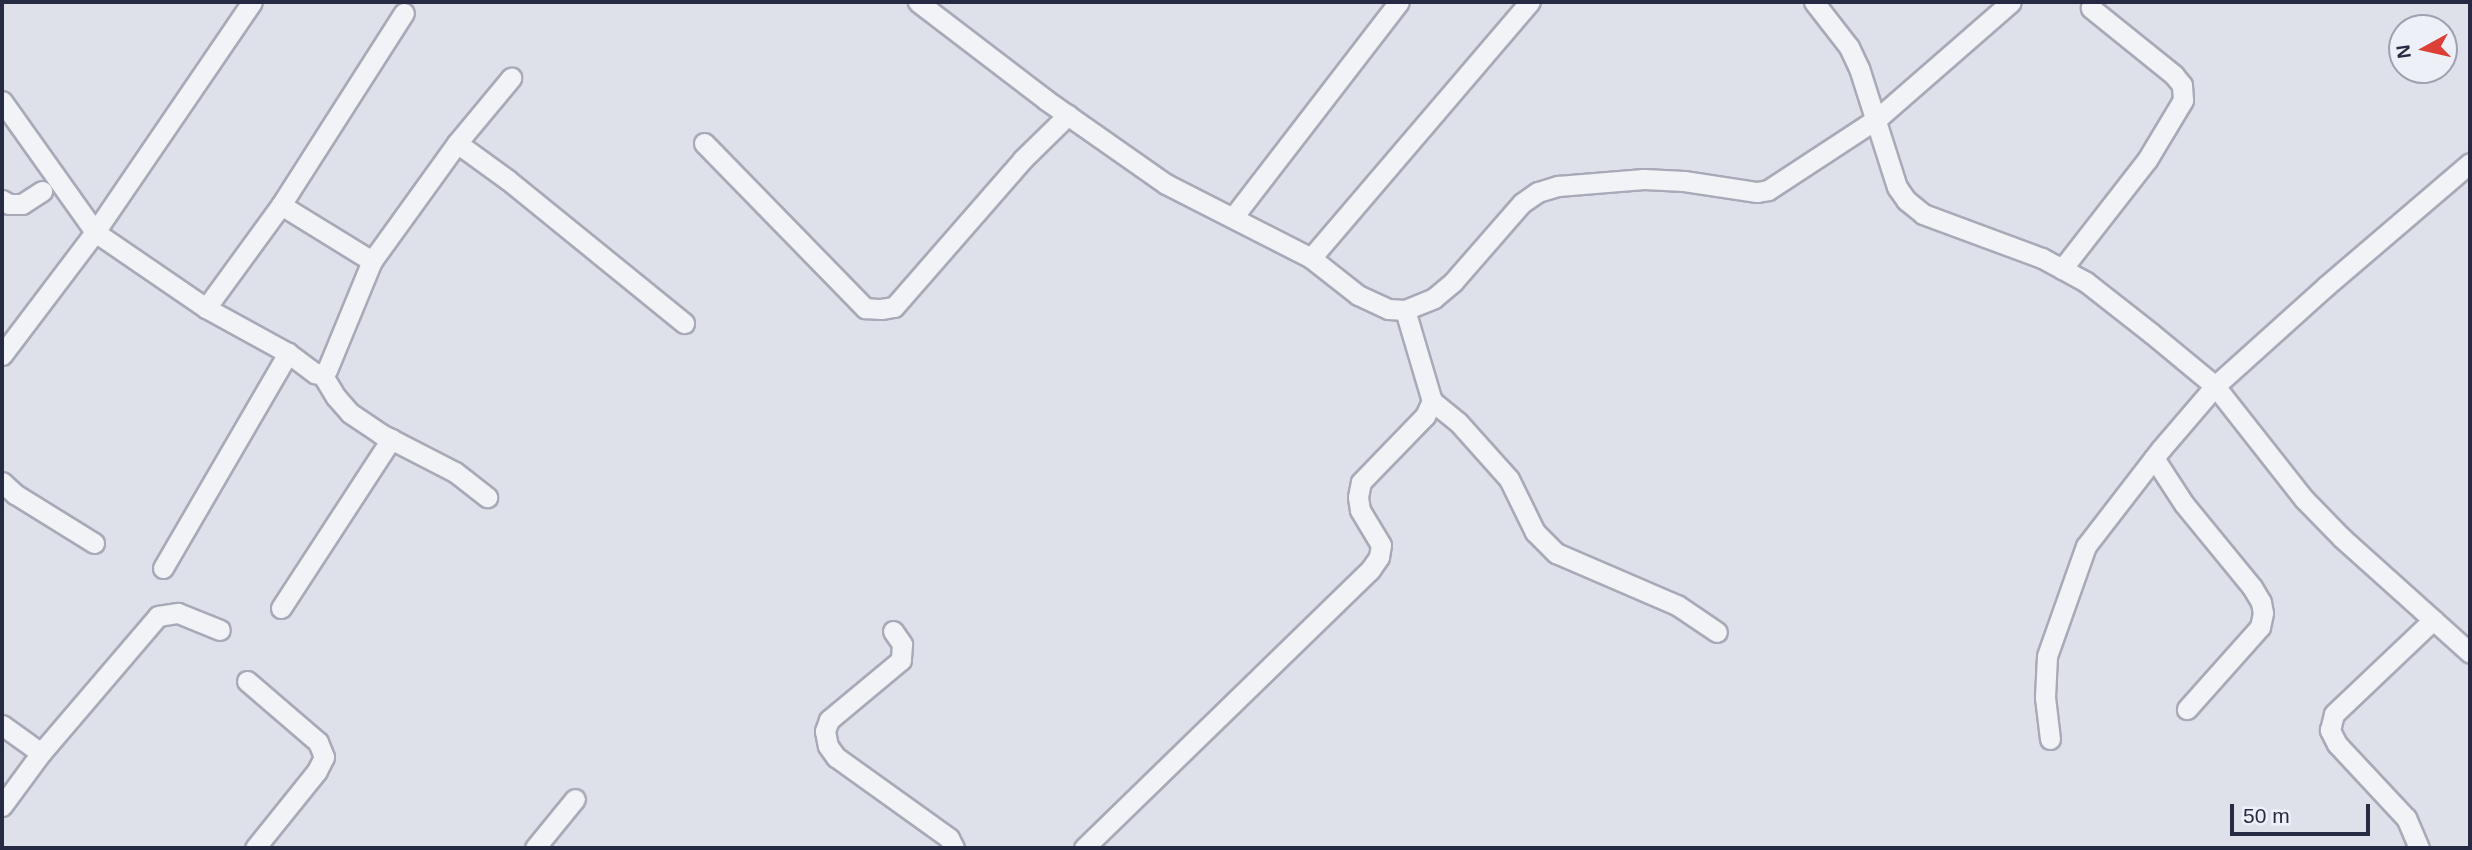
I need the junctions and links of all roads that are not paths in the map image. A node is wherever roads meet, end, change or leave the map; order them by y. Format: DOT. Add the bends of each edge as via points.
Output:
graph roads {
  1 [pos="918,2"];
  2 [pos="1399,2"];
  3 [pos="1530,2"];
  4 [pos="1814,2"];
  5 [pos="2011,2"];
  6 [pos="242,6"];
  7 [pos="2091,8"];
  8 [pos="404,13"];
  9 [pos="511,78"];
  10 [pos="2,101"];
  11 [pos="1068,115"];
  12 [pos="1878,118"];
  13 [pos="457,143"];
  14 [pos="704,143"];
  15 [pos="2470,163"];
  16 [pos="42,191"];
  17 [pos="2,200"];
  18 [pos="281,205"];
  19 [pos="1234,216"];
  20 [pos="95,232"];
  21 [pos="1311,258"];
  22 [pos="372,261"];
  23 [pos="2062,269"];
  24 [pos="206,308"];
  25 [pos="1405,310"];
  26 [pos="684,323"];
  27 [pos="288,354"];
  28 [pos="2,355"];
  29 [pos="322,374"];
  30 [pos="2216,386"];
  31 [pos="1432,401"];
  32 [pos="391,439"];
  33 [pos="2154,458"];
  34 [pos="2,482"];
  35 [pos="487,497"];
  36 [pos="94,543"];
  37 [pos="163,568"];
  38 [pos="281,608"];
  39 [pos="2433,620"];
  40 [pos="220,630"];
  41 [pos="893,631"];
  42 [pos="1717,632"];
  43 [pos="2470,653"];
  44 [pos="247,681"];
  45 [pos="2187,709"];
  46 [pos="2,725"];
  47 [pos="2050,739"];
  48 [pos="41,753"];
  49 [pos="575,799"];
  50 [pos="2,806"];
  51 [pos="255,848"];
  52 [pos="535,848"];
  53 [pos="954,848"];
  54 [pos="1084,848"];
  55 [pos="2419,848"];
  1 -- 11 [label="street"];
  2 -- 19 [label="street"];
  3 -- 21 [label="street"];
  4 -- 12 [label="street" via="1849,47"];
  5 -- 12 [label="street"];
  6 -- 20 [label="street"];
  7 -- 23 [label="street" via="2174,75 2182,85 2183,100 2147,160"];
  8 -- 18 [label="street"];
  9 -- 13 [label="street"];
  10 -- 20 [label="street"];
  11 -- 14 [label="street" via="1023,159 894,307 881,309 865,308"];
  11 -- 19 [label="street" via="1166,184"];
  12 -- 23 [label="street" via="1897,187 1923,214"];
  12 -- 25 [label="street" via="1768,190 1644,179 1558,186 1538,192 1522,203 1453,282 1434,298"];
  13 -- 22 [label="street"];
  13 -- 26 [label="street"];
  15 -- 30 [label="street"];
  16 -- 17 [label="street" via="22,204"];
  18 -- 22 [label="street"];
  18 -- 24 [label="street"];
  19 -- 21 [label="street"];
  20 -- 24 [label="street"];
  20 -- 28 [label="street"];
  21 -- 25 [label="street" via="1358,295 1388,309"];
  22 -- 29 [label="street"];
  23 -- 30 [label="street" via="2086,282"];
  24 -- 27 [label="street"];
  25 -- 31 [label="street"];
  27 -- 29 [label="street"];
  27 -- 37 [label="street"];
  29 -- 32 [label="street" via="350,413"];
  30 -- 33 [label="street"];
  30 -- 39 [label="street" via="2304,499"];
  31 -- 42 [label="street" via="1458,422 1509,479 1535,532 1556,553 1677,605"];
  31 -- 54 [label="street" via="1425,416 1361,482 1360,510 1381,545 1379,558"];
  32 -- 35 [label="street" via="455,472"];
  32 -- 38 [label="street"];
  33 -- 45 [label="street" via="2261,602 2260,627"];
  33 -- 47 [label="street" via="2086,545 2063,606 2047,656"];
  34 -- 36 [label="street"];
  39 -- 43 [label="street"];
  39 -- 55 [label="street" via="2334,714 2330,730 2337,744 2406,818"];
  40 -- 48 [label="street" via="178,613 159,616"];
  41 -- 53 [label="street" via="902,644 901,660 829,720 825,731 828,746 836,757 949,838"];
  44 -- 51 [label="street" via="318,742 324,757"];
  46 -- 48 [label="street"];
  48 -- 50 [label="street"];
  49 -- 52 [label="street"];
}
